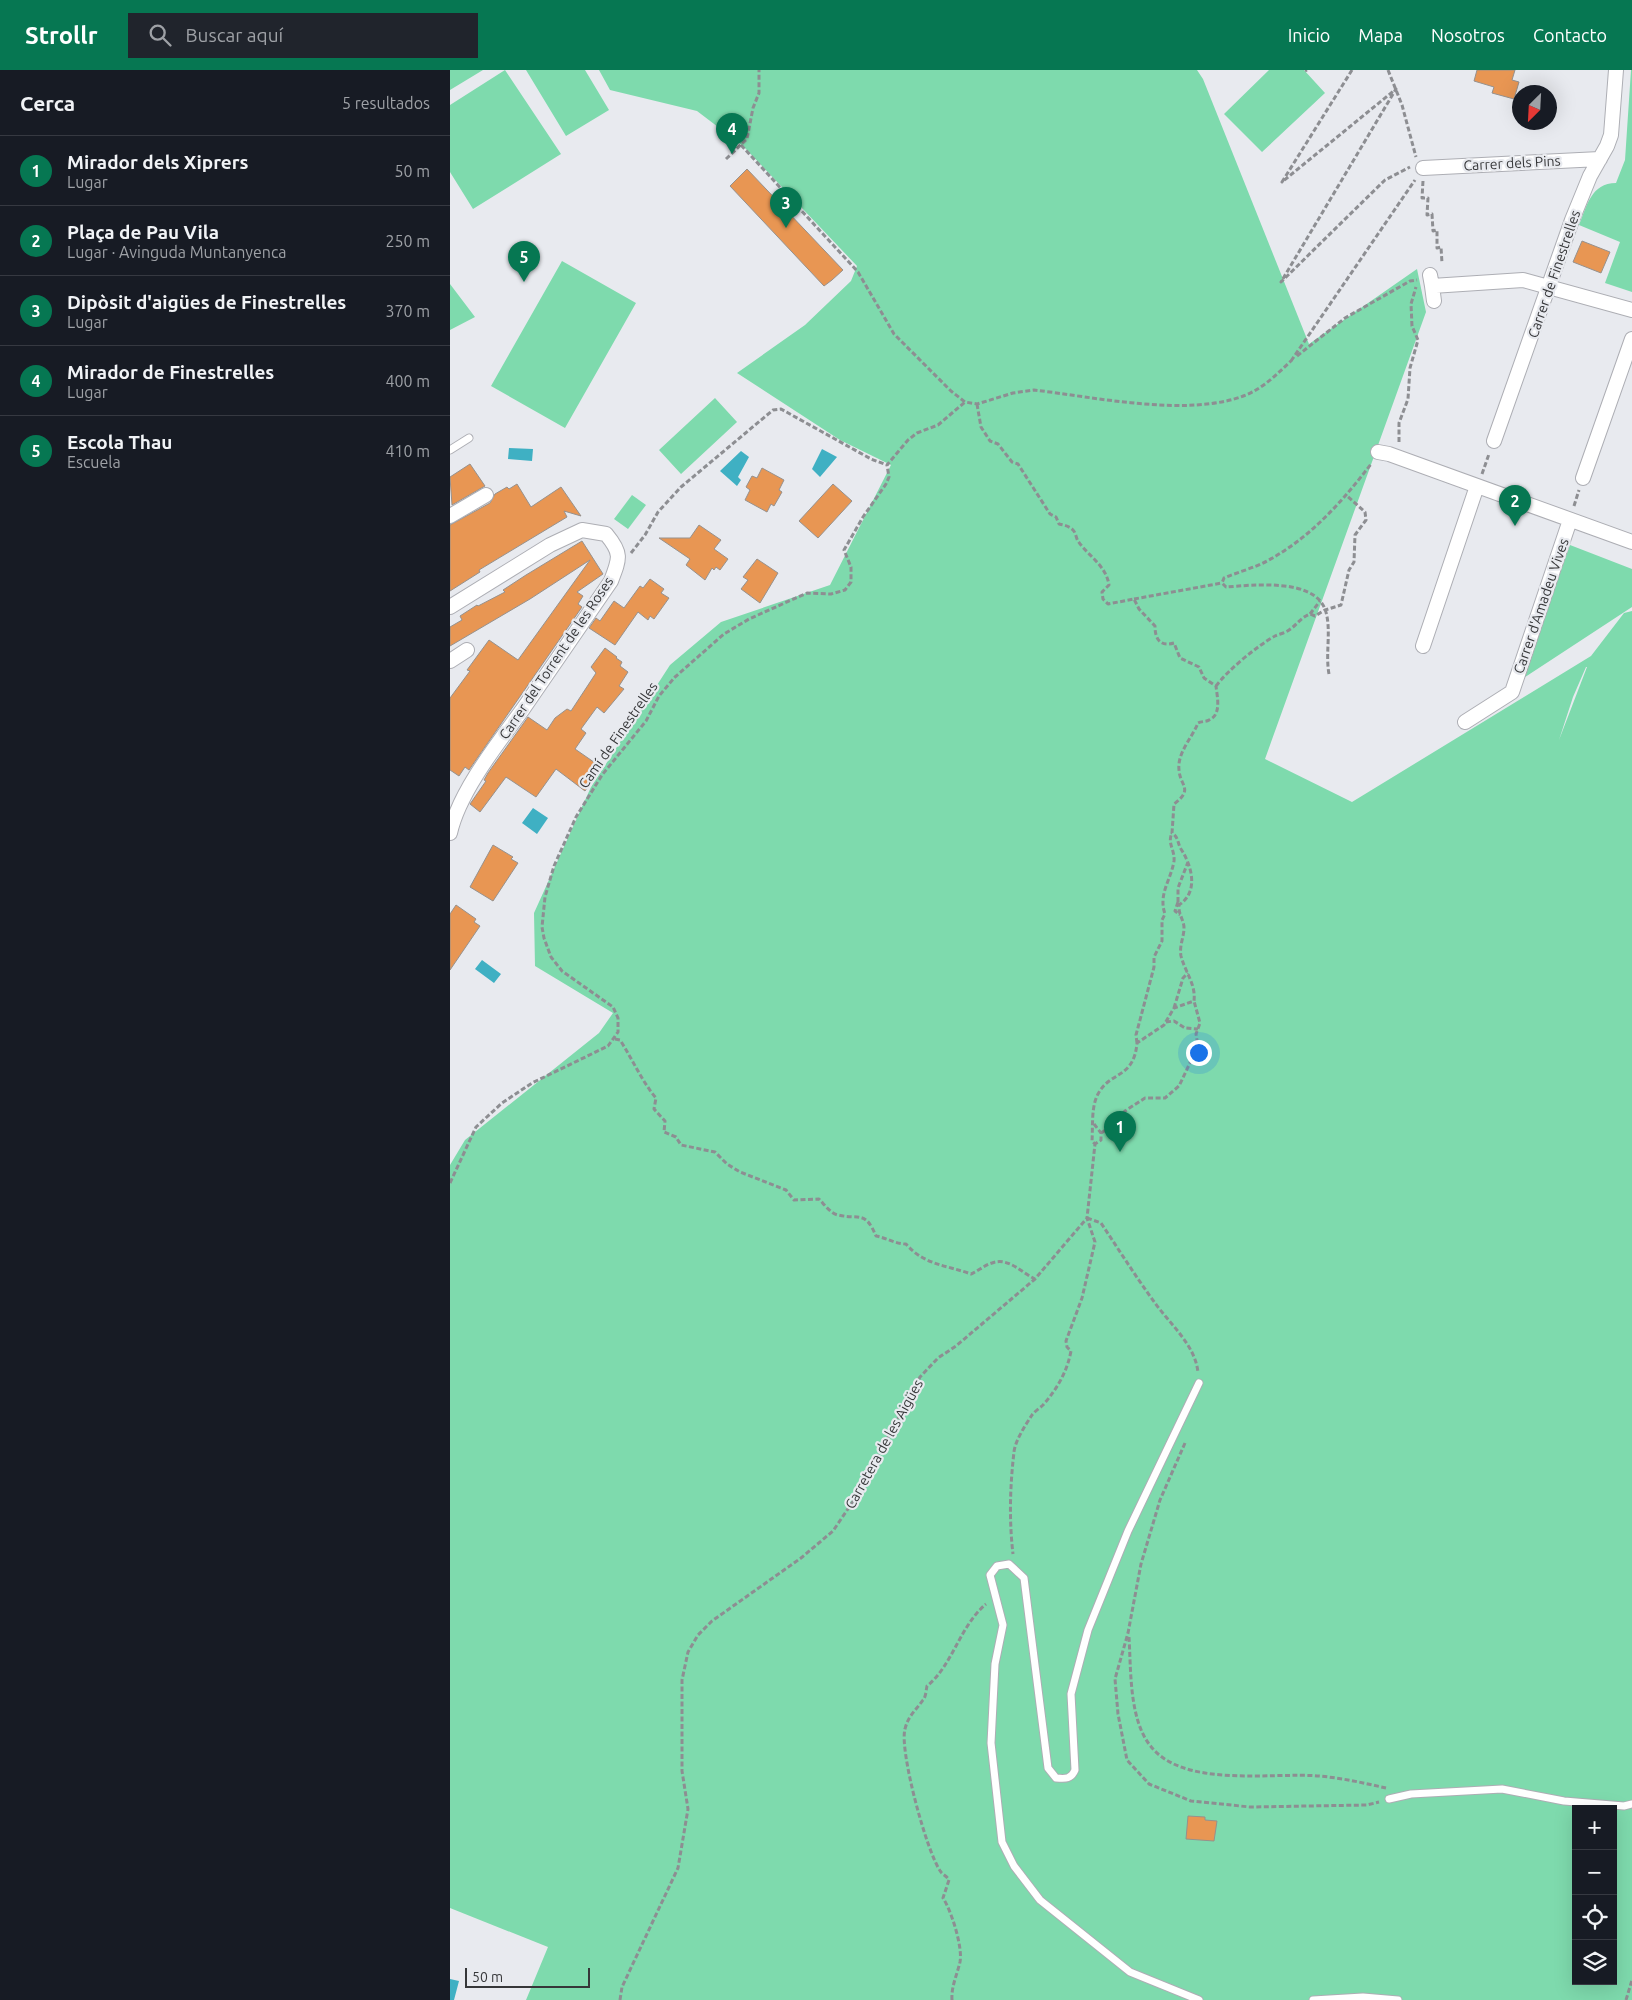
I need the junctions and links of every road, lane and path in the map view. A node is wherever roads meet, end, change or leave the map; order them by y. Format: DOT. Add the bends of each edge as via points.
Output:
graph roads {
  1 [pos="759,70"];
  2 [pos="1352,70"];
  3 [pos="1388,70"];
  4 [pos="1616,70"];
  5 [pos="1396,89"];
  6 [pos="741,145"];
  7 [pos="726,159"];
  8 [pos="1600,159"];
  9 [pos="1420,163"];
  10 [pos="1423,183"];
  11 [pos="1442,263"];
  12 [pos="1427,280"];
  13 [pos="1549,286"];
  14 [pos="1434,301"];
  15 [pos="1632,310"];
  16 [pos="1632,339"];
  17 [pos="1291,361"];
  18 [pos="964,402"];
  19 [pos="977,404"];
  20 [pos="470,438"];
  21 [pos="1494,441"];
  22 [pos="450,450"];
  23 [pos="1383,453"];
  24 [pos="887,465"];
  25 [pos="1583,478"];
  26 [pos="1479,482"];
  27 [pos="486,495"];
  28 [pos="1346,495"];
  29 [pos="450,516"];
  30 [pos="1570,520"];
  31 [pos="1632,542"];
  32 [pos="619,558"];
  33 [pos="1222,583"];
  34 [pos="1134,599"];
  35 [pos="1320,601"];
  36 [pos="450,608"];
  37 [pos="1325,610"];
  38 [pos="1310,614"];
  39 [pos="1423,646"];
  40 [pos="467,650"];
  41 [pos="450,661"];
  42 [pos="1329,674"];
  43 [pos="1216,686"];
  44 [pos="1465,722"];
  45 [pos="451,826"];
  46 [pos="1172,833"];
  47 [pos="1180,846"];
  48 [pos="1172,850"];
  49 [pos="1188,861"];
  50 [pos="1180,903"];
  51 [pos="1188,973"];
  52 [pos="1194,1001"];
  53 [pos="1179,1003"];
  54 [pos="1166,1022"];
  55 [pos="1198,1029"];
  56 [pos="615,1039"];
  57 [pos="1138,1043"];
  58 [pos="1094,1124"];
  59 [pos="1101,1132"];
  60 [pos="1095,1144"];
  61 [pos="450,1183"];
  62 [pos="1087,1218"];
  63 [pos="1035,1279"];
  64 [pos="1199,1383"];
  65 [pos="1188,1438"];
  66 [pos="1009,1564"];
  67 [pos="997,1599"];
  68 [pos="1128,1633"];
  69 [pos="1412,1794"];
  70 [pos="1389,1799"];
  71 [pos="1632,1804"];
  72 [pos="1632,1980"];
  73 [pos="620,2000"];
  74 [pos="952,2000"];
  75 [pos="1199,2000"];
  76 [pos="1313,2000"];
  77 [pos="1398,2000"];
  78 [pos="1626,2000"];
  1 -- 6 [label="path" via="758,93 747,139"];
  2 -- 5 [label="path" via="1282,182"];
  3 -- 5 [label="path"];
  4 -- 8 [label="street, Carrer de Finestrelles" via="1611,135"];
  5 -- 9 [label="path"];
  5 -- 9 [label="path" via="1281,282 1385,180"];
  6 -- 7 [label="path"];
  6 -- 18 [label="path" via="858,272 894,334"];
  8 -- 9 [label="street, Carrer dels Pins"];
  8 -- 13 [label="street, Carrer de Finestrelles" via="1582,195"];
  9 -- 17 [label="path"];
  10 -- 11 [label="path" via="1422,198 1428,198 1428,215 1432,214 1433,231 1437,230 1437,248 1441,247"];
  12 -- 13 [label="street" via="1523,280"];
  12 -- 14 [label="street"];
  12 -- 17 [label="path" via="1410,281 1345,318"];
  12 -- 23 [label="path" via="1411,304 1412,326 1418,340 1408,379 1410,390 1399,423 1399,442"];
  13 -- 15 [label="street"];
  13 -- 21 [label="street, Carrer de Finestrelles"];
  16 -- 25 [label="street"];
  17 -- 19 [label="path" via="1260,388 1226,401 1160,405 1034,390 1013,392"];
  18 -- 19 [label="path"];
  18 -- 24 [label="path" via="938,425 908,440"];
  19 -- 34 [label="path" via="981,427 990,441 998,444 1012,462 1018,464 1050,514 1059,524 1074,532 1102,568 1109,585 1102,592 1103,599 1108,604"];
  20 -- 22 [label="lane"];
  21 -- 26 [label="path"];
  23 -- 26 [label="street"];
  23 -- 28 [label="path"];
  24 -- 32 [label="path" via="781,409 773,410 681,487 658,512 633,550"];
  24 -- 56 [label="path, Camí de Finestrelles" via="889,477 886,484 844,550 851,567 848,587 831,594 808,593 749,619 700,654 659,696 646,721 602,775 564,840 545,897 544,938 551,957 562,971 613,1007 619,1025"];
  26 -- 30 [label="street"];
  26 -- 39 [label="street"];
  27 -- 29 [label="street"];
  28 -- 33 [label="path" via="1332,512 1285,551 1224,578"];
  28 -- 37 [label="path" via="1365,512 1366,520 1355,535 1354,562 1341,605"];
  30 -- 31 [label="street"];
  30 -- 44 [label="street, Carrer d'Amadeu Vives" via="1512,692"];
  32 -- 36 [label="street" via="616,547 606,534 582,530 550,545"];
  32 -- 45 [label="street, Carrer del Torrent de les Roses" via="611,581 497,745 465,796"];
  33 -- 34 [label="path"];
  33 -- 35 [label="path" via="1226,587 1295,588 1312,593"];
  34 -- 43 [label="path" via="1155,626 1160,643 1174,643 1180,658 1199,667 1204,678"];
  35 -- 37 [label="path"];
  35 -- 38 [label="path"];
  37 -- 38 [label="path" via="1315,616"];
  37 -- 42 [label="path"];
  38 -- 43 [label="path" via="1290,630 1256,649"];
  40 -- 41 [label="street"];
  43 -- 46 [label="path" via="1218,704 1215,715 1198,724 1184,748 1178,771 1184,781 1184,792 1174,804"];
  46 -- 47 [label="path" via="1178,837"];
  46 -- 48 [label="path"];
  47 -- 48 [label="path"];
  47 -- 49 [label="path"];
  48 -- 57 [label="path" via="1174,861 1162,903 1165,914 1161,926 1162,941 1154,957 1139,1019"];
  49 -- 50 [label="path" via="1178,888"];
  49 -- 50 [label="path" via="1191,893"];
  50 -- 51 [label="path" via="1184,928 1180,948"];
  51 -- 52 [label="path" via="1195,993"];
  51 -- 53 [label="path" via="1183,978"];
  52 -- 53 [label="path"];
  52 -- 55 [label="path" via="1200,1023"];
  53 -- 54 [label="path"];
  54 -- 55 [label="path" via="1174,1021 1185,1028"];
  54 -- 57 [label="path"];
  55 -- 59 [label="path" via="1198,1046 1179,1086 1165,1098 1144,1098 1125,1110 1114,1125"];
  56 -- 61 [label="path" via="608,1046 532,1083 502,1103 470,1136"];
  56 -- 63 [label="path" via="620,1040 640,1078 656,1098 654,1109 665,1121 664,1132 676,1137 681,1145 715,1152 740,1172 786,1190 794,1200 819,1199 836,1215 865,1218 871,1223 876,1236 896,1244 906,1244 916,1255 940,1267 951,1266 971,1274 1002,1261"];
  57 -- 58 [label="path" via="1124,1074 1115,1077 1098,1092 1092,1110"];
  58 -- 59 [label="path"];
  58 -- 60 [label="path" via="1092,1140"];
  59 -- 60 [label="path" via="1101,1140"];
  60 -- 62 [label="path"];
  62 -- 63 [label="path, Carretera de les Aigües"];
  62 -- 64 [label="path" via="1101,1223 1184,1340 1197,1361"];
  62 -- 66 [label="path" via="1094,1242 1082,1298 1066,1341 1066,1347 1071,1351 1069,1363 1059,1384 1032,1415 1014,1452 1009,1525 1013,1553"];
  63 -- 73 [label="path, Carretera de les Aigües" via="938,1358 920,1377 858,1494 833,1530 801,1558 712,1621 688,1652 682,1680 682,1771 688,1809 678,1868 622,1987"];
  64 -- 66 [label="lane" via="1128,1531 1088,1630 1071,1694 1076,1770 1066,1779 1056,1778 1048,1768 1024,1578"];
  65 -- 68 [label="path" via="1160,1500 1141,1564"];
  66 -- 67 [label="lane" via="997,1566 990,1576"];
  67 -- 74 [label="path" via="979,1610 970,1622 904,1729 909,1777 925,1835 940,1871 949,1880 943,1898 952,1919 960,1961"];
  67 -- 75 [label="lane" via="1003,1626 995,1664 991,1743 1002,1842 1014,1866 1040,1900 1130,1972"];
  68 -- 69 [label="path" via="1135,1712 1149,1744 1171,1763 1198,1774 1322,1776"];
  68 -- 70 [label="path" via="1115,1679 1118,1714 1127,1760 1149,1784 1190,1801 1250,1807 1366,1805"];
  69 -- 70 [label="lane"];
  69 -- 71 [label="lane" via="1502,1789 1564,1801"];
  72 -- 78 [label="path"];
  76 -- 77 [label="lane" via="1364,1997"];
}
